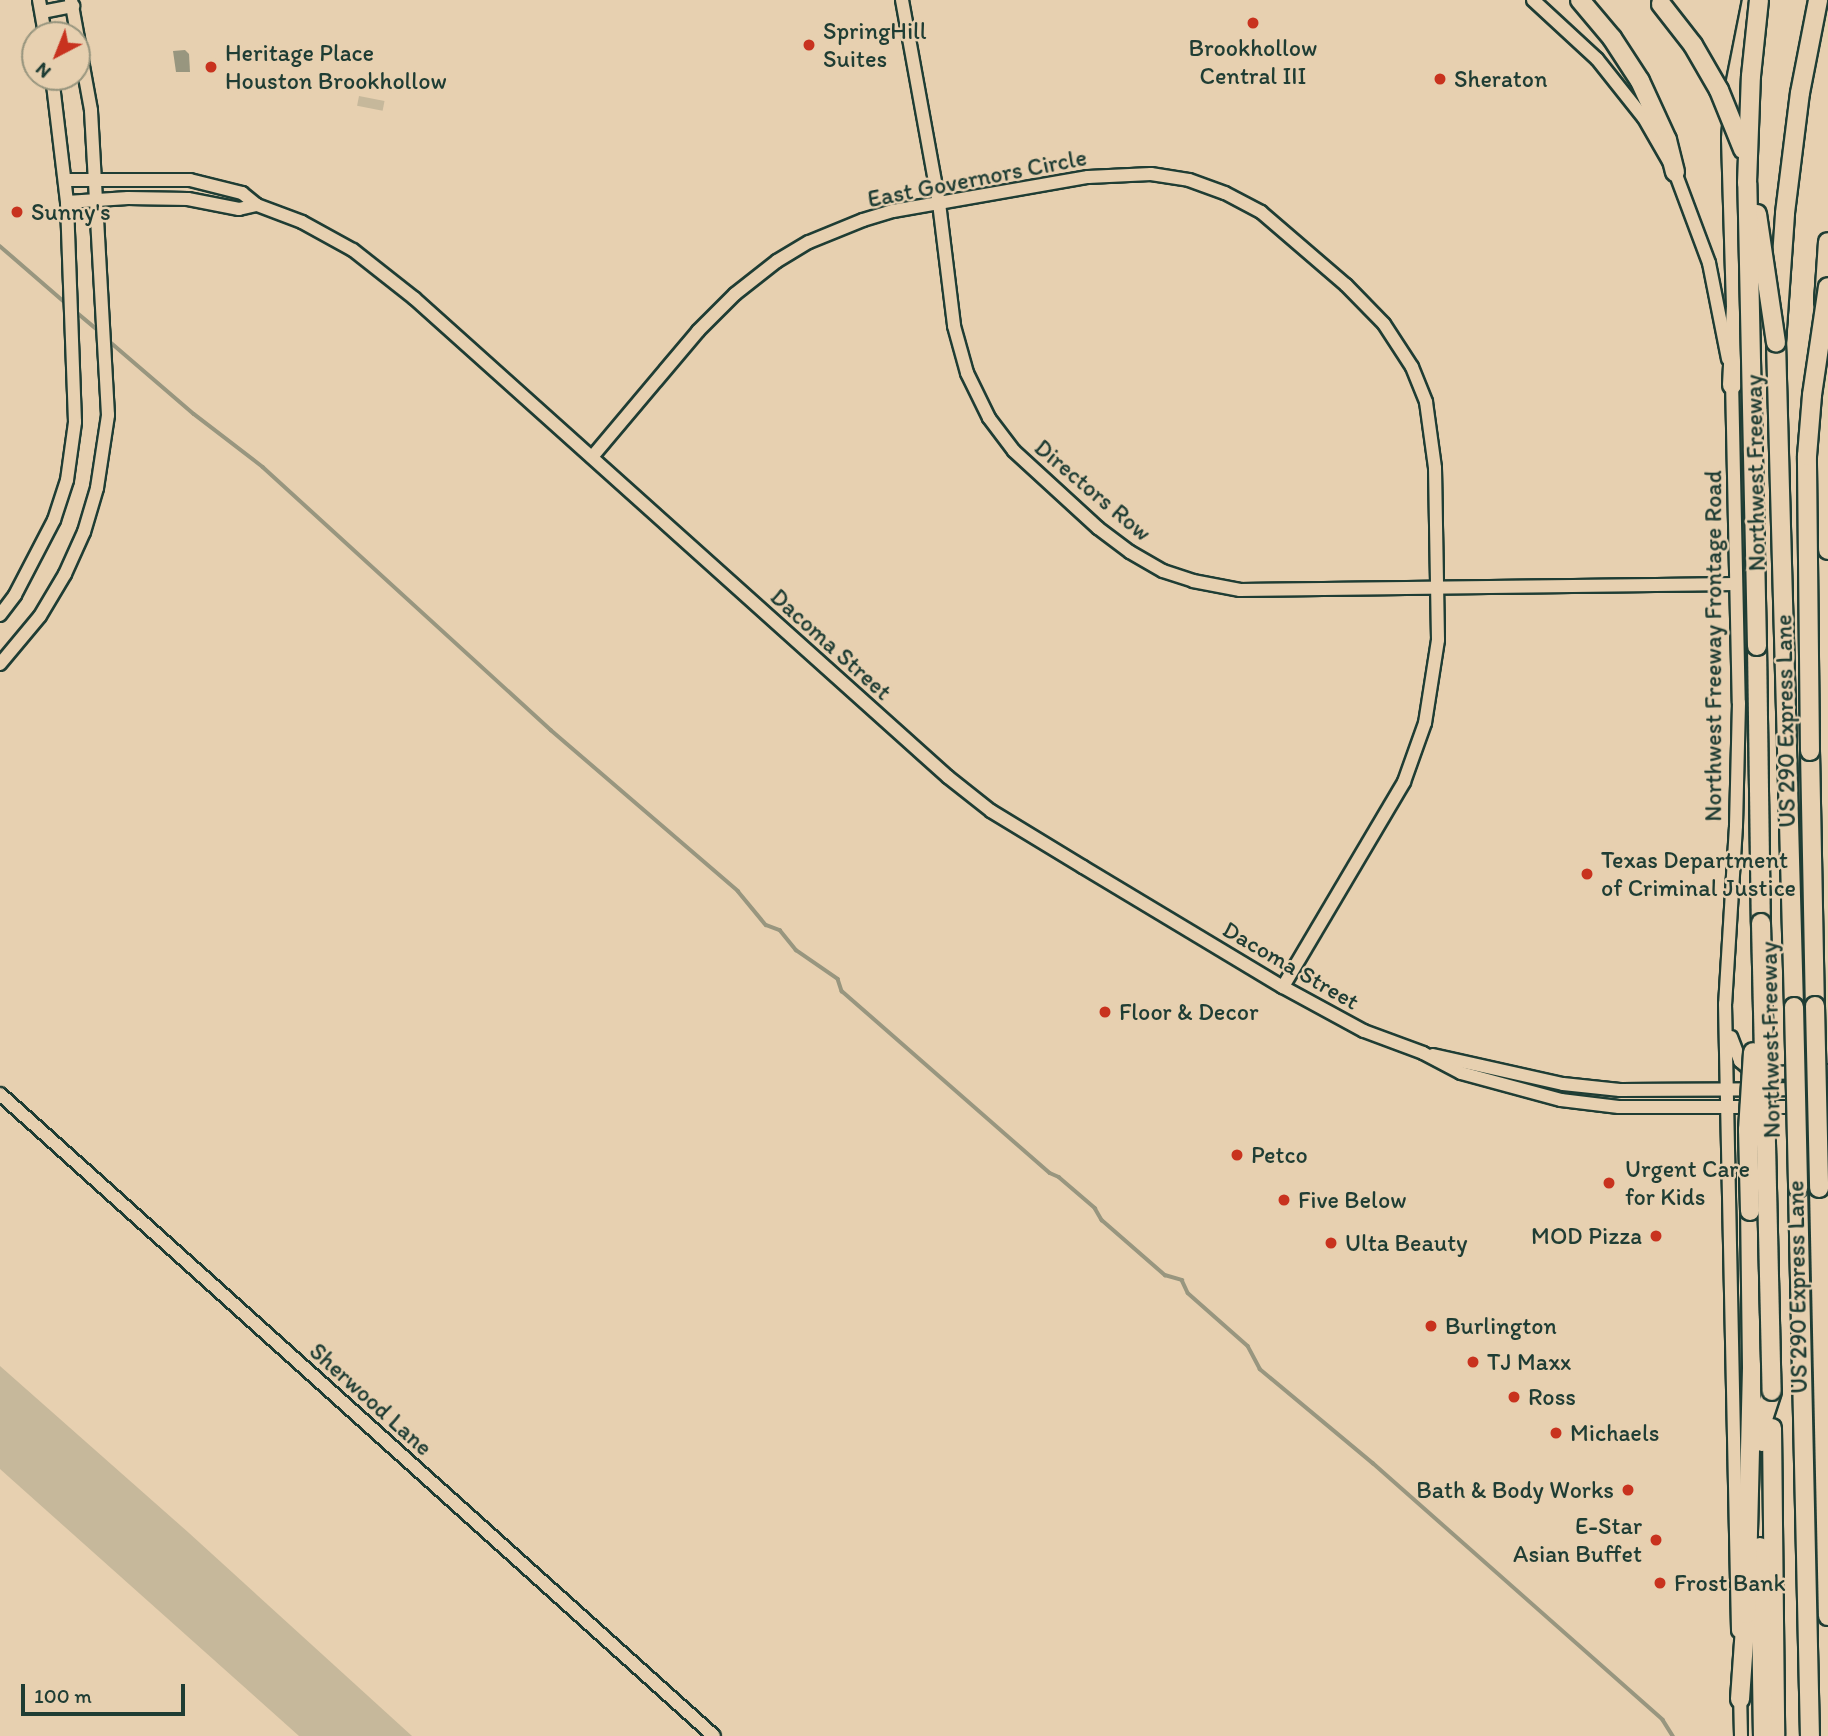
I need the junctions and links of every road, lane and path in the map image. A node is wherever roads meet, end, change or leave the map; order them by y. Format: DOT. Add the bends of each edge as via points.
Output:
graph roads {
  1 [pos="902,0"];
  2 [pos="1533,0"];
  3 [pos="1658,0"];
  4 [pos="1752,0"];
  5 [pos="1759,0"];
  6 [pos="1818,0"];
  7 [pos="1582,2"];
  8 [pos="72,3"];
  9 [pos="40,6"];
  10 [pos="54,91"];
  11 [pos="1675,172"];
  12 [pos="95,179"];
  13 [pos="65,180"];
  14 [pos="97,200"];
  15 [pos="68,202"];
  16 [pos="939,203"];
  17 [pos="257,205"];
  18 [pos="1828,242"];
  19 [pos="1828,287"];
  20 [pos="1776,343"];
  21 [pos="1732,385"];
  22 [pos="592,457"];
  23 [pos="1828,550"];
  24 [pos="1736,584"];
  25 [pos="1436,589"];
  26 [pos="0,615"];
  27 [pos="0,664"];
  28 [pos="1761,923"];
  29 [pos="1283,987"];
  30 [pos="1725,1021"];
  31 [pos="1423,1053"];
  32 [pos="1828,1071"];
  33 [pos="1563,1084"];
  34 [pos="1828,1088"];
  35 [pos="1728,1092"];
  36 [pos="0,1094"];
  37 [pos="1561,1100"];
  38 [pos="1728,1107"];
  39 [pos="1828,1107"];
  40 [pos="1772,1391"];
  41 [pos="1828,1616"];
  42 [pos="1740,1699"];
  43 [pos="715,1736"];
  44 [pos="1741,1736"];
  45 [pos="1763,1736"];
  46 [pos="1775,1736"];
  47 [pos="1810,1736"];
  1 -- 16 [label="main road, Directors Row"];
  2 -- 11 [label="main road, Northwest Freeway Frontage Road" via="1597,58 1644,118"];
  3 -- 20 [label="highway, bridge" via="1693,45 1741,139 1754,190"];
  4 -- 21 [label="highway" via="1735,86 1731,139 1737,307"];
  5 -- 28 [label="highway, bridge" via="1747,183"];
  6 -- 20 [label="highway, bridge" via="1787,199"];
  7 -- 11 [label="highway" via="1640,80 1667,140"];
  8 -- 9 [label="main road"];
  8 -- 12 [label="main road" via="90,110"];
  10 -- 13 [label="main road"];
  11 -- 21 [label="main road, Northwest Freeway Frontage Road" via="1709,263"];
  12 -- 13 [label="main road, Dacoma Street"];
  12 -- 14 [label="main road"];
  12 -- 17 [label="main road, Dacoma Street" via="190,180 242,193"];
  13 -- 15 [label="main road"];
  14 -- 15 [label="main road, Dacoma Street"];
  14 -- 17 [label="main road, Dacoma Street" via="188,199 239,209"];
  14 -- 27 [label="main road" via="108,415 103,458 84,532 65,574 40,616"];
  15 -- 26 [label="main road" via="75,422 67,480 42,545"];
  16 -- 22 [label="main road, East Governors Circle" via="863,220 776,261 735,293 698,331"];
  16 -- 25 [label="main road, Directors Row" via="954,326 967,373 989,418 1014,451 1098,528 1163,571 1240,590"];
  16 -- 25 [label="main road, East Governors Circle" via="1088,177 1151,174 1189,180 1261,212 1384,324 1412,367 1426,402 1435,468"];
  17 -- 22 [label="main road, Dacoma Street" via="319,230 381,270"];
  18 -- 23 [label="highway" via="1823,326"];
  19 -- 41 [label="highway, US 290 Express Lane, bridge" via="1812,395 1805,517"];
  20 -- 47 [label="highway, Northwest Freeway, bridge"];
  21 -- 24 [label="main road, Northwest Freeway Frontage Road"];
  22 -- 29 [label="main road, Dacoma Street" via="984,806"];
  24 -- 25 [label="main road, Directors Row"];
  24 -- 30 [label="main road, Northwest Freeway Frontage Road" via="1737,783"];
  25 -- 29 [label="main road, East Governors Circle" via="1438,640 1425,723 1404,782"];
  28 -- 40 [label="highway, bridge"];
  28 -- 42 [label="highway, bridge" via="1748,1130 1752,1394"];
  29 -- 31 [label="main road, Dacoma Street" via="1364,1031"];
  30 -- 32 [label="main road" via="1740,1061 1748,1068 1773,1073"];
  30 -- 35 [label="main road, Northwest Freeway Frontage Road"];
  31 -- 33 [label="main road, Dacoma Street"];
  31 -- 37 [label="main road, Dacoma Street" via="1461,1073"];
  33 -- 35 [label="main road, Dacoma Street"];
  33 -- 37 [label="main road"];
  34 -- 35 [label="main road, Dacoma Street"];
  35 -- 38 [label="main road, Northwest Freeway Frontage Road"];
  36 -- 43 [label="main road, Sherwood Lane"];
  37 -- 38 [label="main road, Dacoma Street" via="1619,1107"];
  38 -- 39 [label="main road, Dacoma Street"];
  38 -- 42 [label="main road, Northwest Freeway Frontage Road"];
  40 -- 45 [label="highway" via="1763,1419"];
  40 -- 46 [label="highway"];
  42 -- 44 [label="main road, Northwest Freeway Frontage Road"];
}
